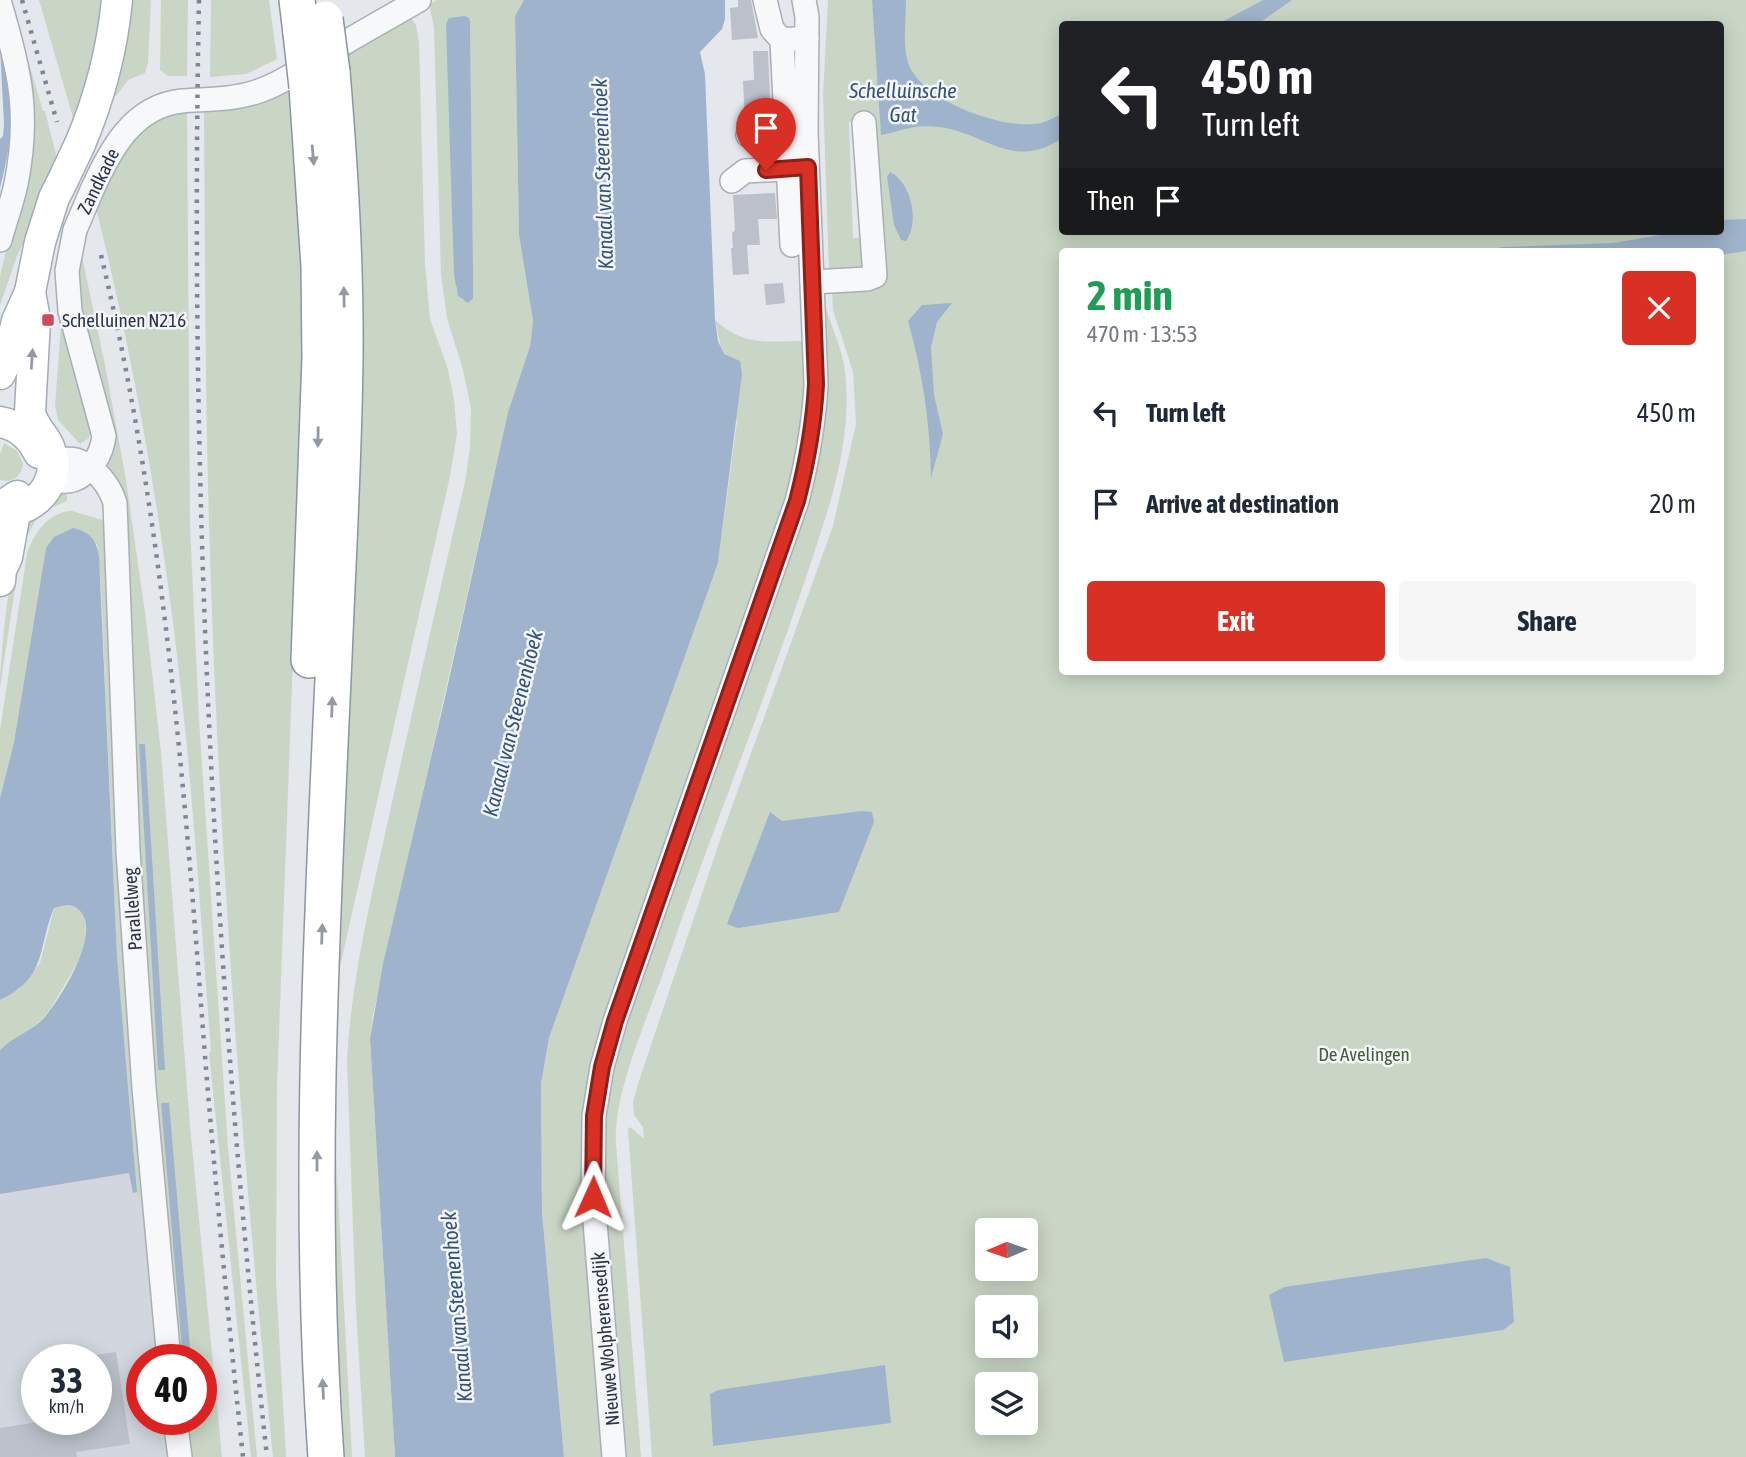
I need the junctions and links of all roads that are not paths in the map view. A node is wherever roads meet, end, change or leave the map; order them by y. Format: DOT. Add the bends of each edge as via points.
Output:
graph roads {
  1 [pos="117,0"];
  2 [pos="419,0"];
  3 [pos="765,0"];
  4 [pos="804,0"];
  5 [pos="0,4"];
  6 [pos="311,13"];
  7 [pos="807,38"];
  8 [pos="782,40"];
  9 [pos="319,80"];
  10 [pos="864,123"];
  11 [pos="796,133"];
  12 [pos="748,135"];
  13 [pos="798,168"];
  14 [pos="732,181"];
  15 [pos="0,240"];
  16 [pos="792,245"];
  17 [pos="812,282"];
  18 [pos="30,292"];
  19 [pos="5,365"];
  20 [pos="0,420"];
  21 [pos="48,466"];
  22 [pos="89,467"];
  23 [pos="5,518"];
  24 [pos="0,572"];
  25 [pos="168,1344"];
  26 [pos="177,1435"];
  27 [pos="180,1457"];
  28 [pos="303,1457"];
  29 [pos="326,1457"];
  30 [pos="614,1457"];
  1 -- 18 [label="main road, bridge" via="98,103 54,198"];
  2 -- 22 [label="street, Zandkade, bridge" via="256,92 162,104 127,129 114,146 75,230 67,271 69,312 104,436 99,455"];
  3 -- 8 [label="street" via="772,29"];
  4 -- 7 [label="street, Nieuwe Wolpherensedijk"];
  5 -- 15 [label="street" via="20,76 24,125 15,187"];
  6 -- 9 [label="highway, bridge"];
  7 -- 8 [label="street"];
  7 -- 11 [label="street, Nieuwe Wolpherensedijk"];
  8 -- 11 [label="street, Nieuwe Wolpherensedijk"];
  9 -- 28 [label="highway, one-way" via="320,358 294,1053 294,1233"];
  29 -- 9 [label="highway, one-way" via="317,1062 345,358 340,158"];
  10 -- 17 [label="street" via="875,276"];
  11 -- 12 [label="street"];
  11 -- 13 [label="street, Nieuwe Wolpherensedijk"];
  13 -- 14 [label="street" via="745,171"];
  13 -- 16 [label="street, Nieuwe Wolpherensedijk"];
  13 -- 17 [label="street, Nieuwe Wolpherensedijk"];
  17 -- 30 [label="street, Nieuwe Wolpherensedijk" via="814,417 797,501 602,1067 594,1116 593,1197"];
  18 -- 19 [label="main road"];
  21 -- 18 [label="main road, one-way" via="46,441 30,412 35,320"];
  19 -- 20 [label="main road" via="11,371"];
  20 -- 21 [label="main road" via="22,431"];
  21 -- 22 [label="street" via="72,481"];
  21 -- 23 [label="main road" via="39,498"];
  22 -- 25 [label="street, Parallelweg" via="108,485 115,503 128,851"];
  23 -- 24 [label="main road" via="8,557"];
  26 -- 27 [label="street"];
}
